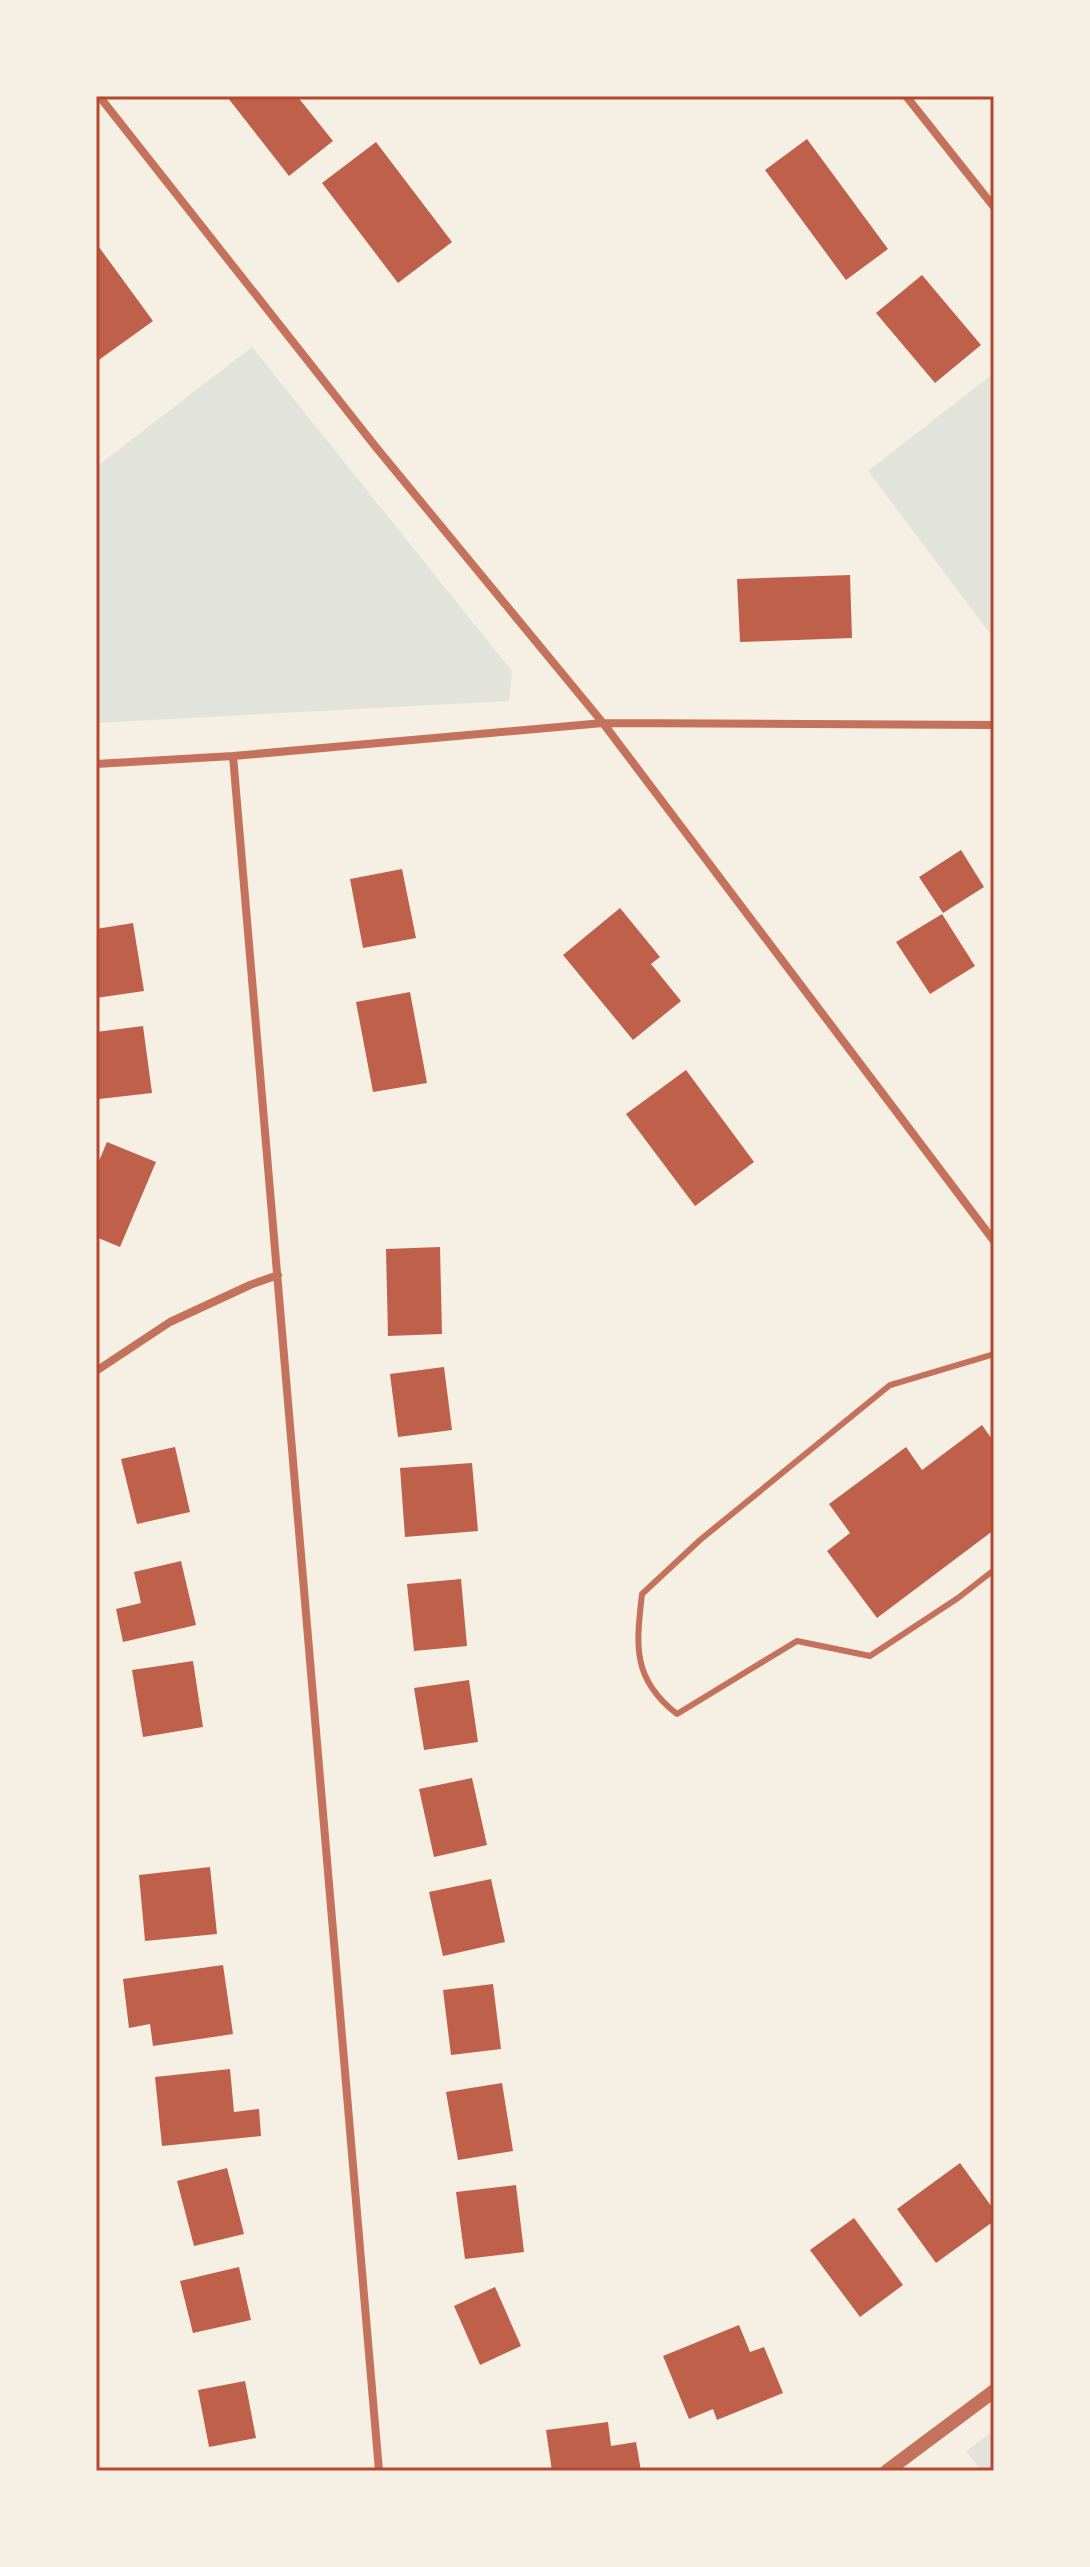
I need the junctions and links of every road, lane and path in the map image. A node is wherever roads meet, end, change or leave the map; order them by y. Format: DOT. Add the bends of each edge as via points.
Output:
graph roads {
  1 [pos="99,96"];
  2 [pos="906,96"];
  3 [pos="994,207"];
  4 [pos="603,723"];
  5 [pos="994,725"];
  6 [pos="233,756"];
  7 [pos="96,764"];
  8 [pos="994,1241"];
  9 [pos="278,1275"];
  10 [pos="994,1354"];
  11 [pos="96,1371"];
  12 [pos="994,1570"];
  13 [pos="994,2391"];
  14 [pos="379,2471"];
  15 [pos="887,2471"];
  1 -- 4 [label="street" via="375,446"];
  2 -- 3 [label="street"];
  4 -- 5 [label="street"];
  4 -- 6 [label="street"];
  4 -- 8 [label="street"];
  6 -- 7 [label="street"];
  6 -- 9 [label="street"];
  9 -- 11 [label="street" via="170,1322"];
  9 -- 14 [label="street"];
  10 -- 12 [label="lane" via="890,1385 700,1540 642,1594 637,1639 642,1672 658,1699 677,1714 797,1641 870,1656"];
  13 -- 15 [label="street"];
}
